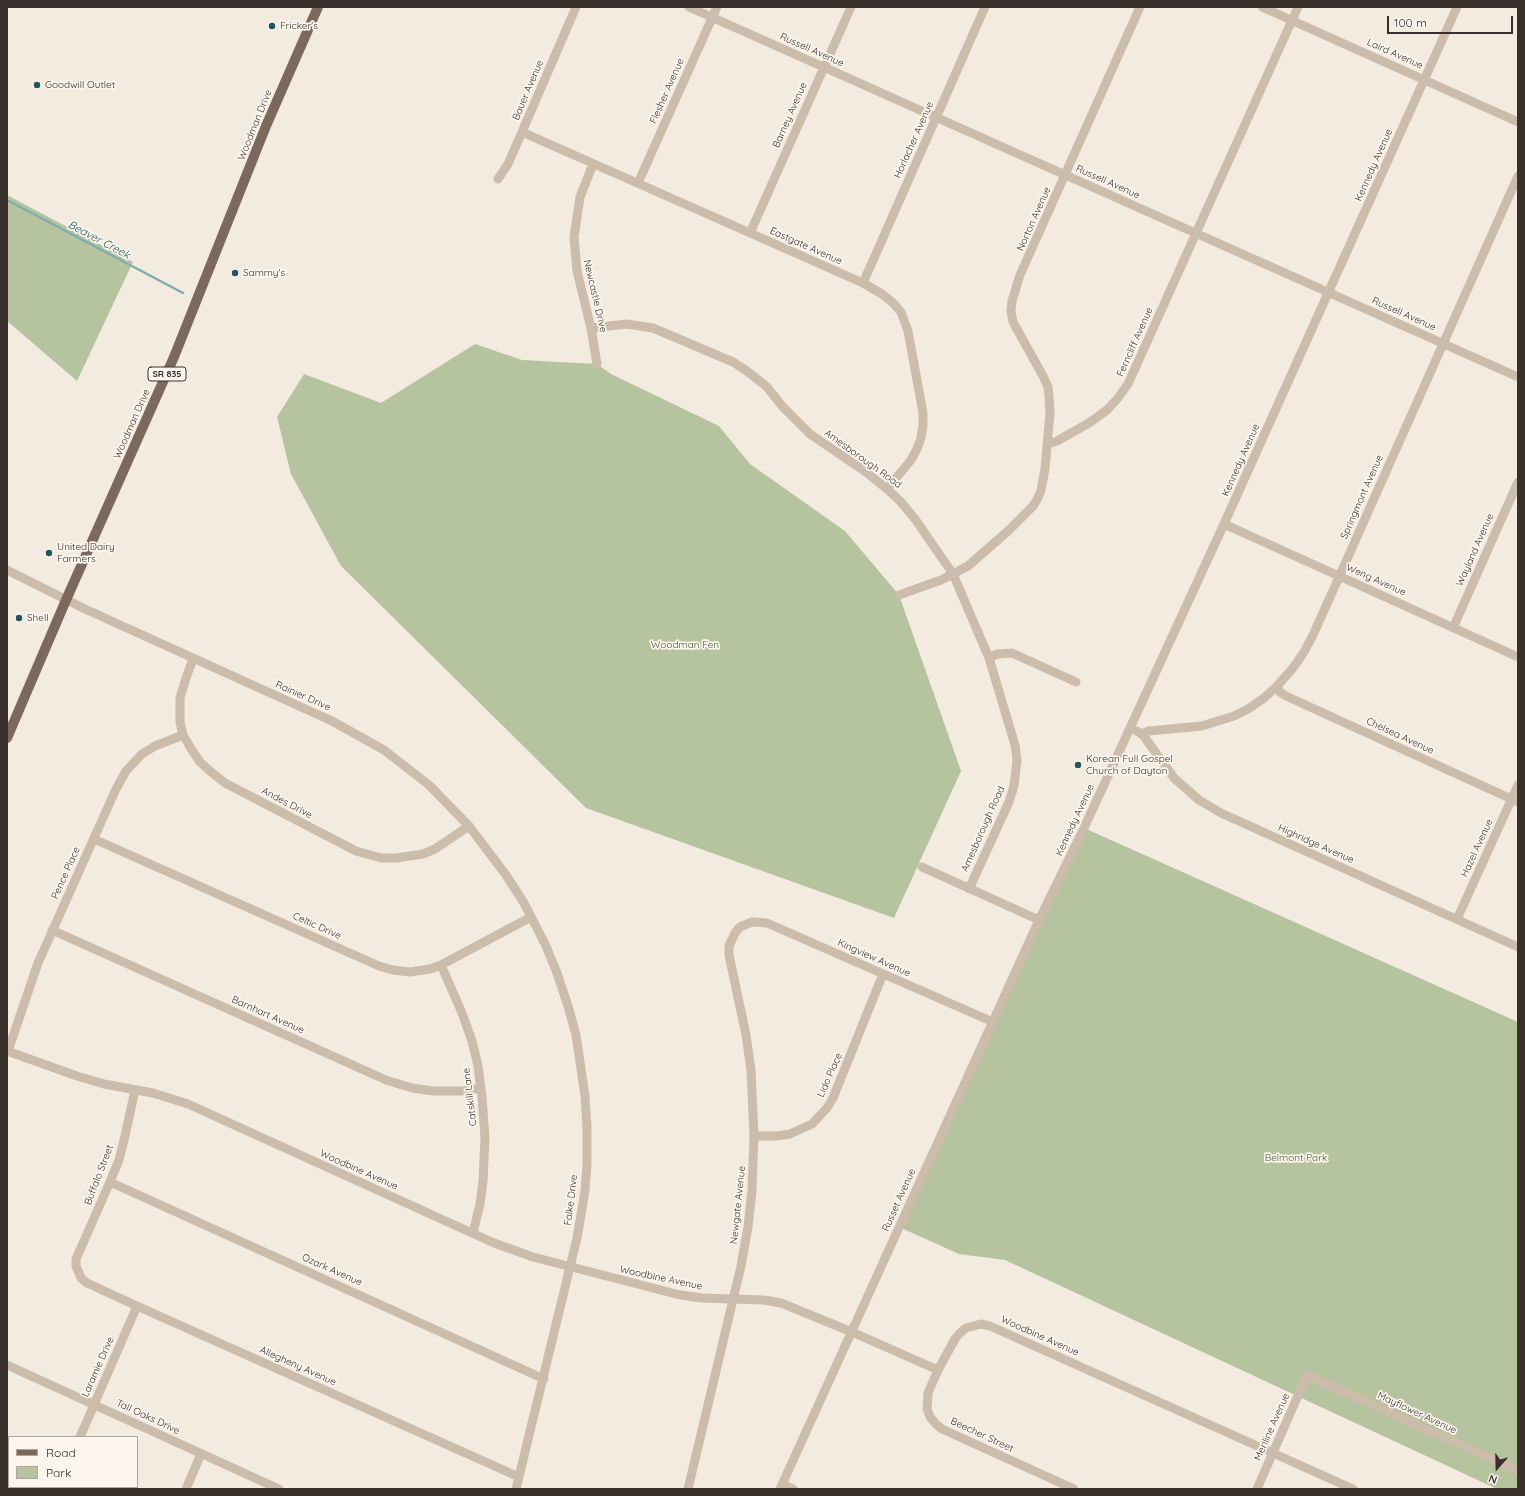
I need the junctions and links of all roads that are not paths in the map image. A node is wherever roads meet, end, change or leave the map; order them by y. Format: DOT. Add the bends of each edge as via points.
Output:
graph roads {
  1 [pos="318,7"];
  2 [pos="576,7"];
  3 [pos="689,7"];
  4 [pos="717,7"];
  5 [pos="851,7"];
  6 [pos="985,7"];
  7 [pos="1140,7"];
  8 [pos="1262,7"];
  9 [pos="1298,7"];
  10 [pos="1457,7"];
  11 [pos="712,18"];
  12 [pos="1292,20"];
  13 [pos="824,68"];
  14 [pos="1424,80"];
  15 [pos="936,117"];
  16 [pos="1518,122"];
  17 [pos="522,132"];
  18 [pos="593,164"];
  19 [pos="1066,175"];
  20 [pos="1518,176"];
  21 [pos="498,179"];
  22 [pos="638,183"];
  23 [pos="750,233"];
  24 [pos="1196,234"];
  25 [pos="863,283"];
  26 [pos="1328,293"];
  27 [pos="591,328"];
  28 [pos="1443,344"];
  29 [pos="597,364"];
  30 [pos="1518,377"];
  31 [pos="1047,444"];
  32 [pos="1518,482"];
  33 [pos="887,489"];
  34 [pos="1224,524"];
  35 [pos="7,570"];
  36 [pos="953,574"];
  37 [pos="1339,576"];
  38 [pos="899,595"];
  39 [pos="66,600"];
  40 [pos="1453,628"];
  41 [pos="1518,656"];
  42 [pos="989,658"];
  43 [pos="193,659"];
  44 [pos="1076,682"];
  45 [pos="1277,686"];
  46 [pos="1130,728"];
  47 [pos="1141,734"];
  48 [pos="183,735"];
  49 [pos="7,738"];
  50 [pos="1518,785"];
  51 [pos="1515,800"];
  52 [pos="469,826"];
  53 [pos="94,839"];
  54 [pos="922,868"];
  55 [pos="969,889"];
  56 [pos="531,917"];
  57 [pos="1039,920"];
  58 [pos="1457,920"];
  59 [pos="745,924"];
  60 [pos="52,930"];
  61 [pos="1518,947"];
  62 [pos="441,965"];
  63 [pos="883,974"];
  64 [pos="993,1022"];
  65 [pos="7,1051"];
  66 [pos="481,1088"];
  67 [pos="134,1090"];
  68 [pos="754,1136"];
  69 [pos="110,1182"];
  70 [pos="473,1233"];
  71 [pos="76,1266"];
  72 [pos="570,1268"];
  73 [pos="734,1300"];
  74 [pos="137,1306"];
  75 [pos="852,1332"];
  76 [pos="7,1365"];
  77 [pos="938,1370"];
  78 [pos="1307,1375"];
  79 [pos="544,1379"];
  80 [pos="94,1404"];
  81 [pos="80,1436"];
  82 [pos="1273,1453"];
  83 [pos="201,1454"];
  84 [pos="1518,1471"];
  85 [pos="519,1477"];
  86 [pos="781,1487"];
  87 [pos="186,1489"];
  88 [pos="279,1489"];
  89 [pos="516,1489"];
  90 [pos="688,1489"];
  91 [pos="793,1489"];
  92 [pos="1074,1489"];
  93 [pos="1257,1489"];
  94 [pos="1353,1489"];
  1 -- 39 [label="main road, Woodman Drive / SR 835" via="266,126 169,370"];
  2 -- 17 [label="street, Bauer Avenue"];
  3 -- 11 [label="street, Russell Avenue"];
  4 -- 11 [label="street, Flesher Avenue"];
  5 -- 13 [label="street, Barney Avenue"];
  6 -- 15 [label="street, Horlacher Avenue"];
  7 -- 19 [label="street, Norton Avenue"];
  8 -- 12 [label="street, Laird Avenue"];
  9 -- 12 [label="street, Ferncliff Avenue"];
  10 -- 14 [label="street, Kennedy Avenue"];
  11 -- 13 [label="street, Russell Avenue"];
  11 -- 22 [label="street, Flesher Avenue"];
  12 -- 14 [label="street, Laird Avenue"];
  12 -- 24 [label="street, Ferncliff Avenue"];
  13 -- 15 [label="street, Russell Avenue"];
  13 -- 23 [label="street, Barney Avenue"];
  14 -- 16 [label="street, Laird Avenue"];
  14 -- 26 [label="street, Kennedy Avenue"];
  15 -- 19 [label="street, Russell Avenue"];
  15 -- 25 [label="street, Horlacher Avenue"];
  17 -- 18 [label="street, Eastgate Avenue"];
  17 -- 21 [label="street, Bauer Avenue" via="508,164"];
  18 -- 22 [label="street, Eastgate Avenue"];
  18 -- 27 [label="street, Newcastle Drive" via="580,197 574,237 577,271"];
  19 -- 24 [label="street, Russell Avenue"];
  19 -- 31 [label="street, Norton Avenue" via="1020,276 1011,312 1013,322 1048,387 1050,413"];
  20 -- 28 [label="street, Springmont Avenue"];
  22 -- 23 [label="street, Eastgate Avenue"];
  23 -- 25 [label="street, Eastgate Avenue"];
  24 -- 26 [label="street, Russell Avenue"];
  24 -- 31 [label="street, Ferncliff Avenue" via="1128,384 1107,410 1089,423"];
  25 -- 33 [label="street, Eastgate Avenue" via="892,302 903,317 908,331 923,413 921,438 917,449"];
  26 -- 28 [label="street, Russell Avenue"];
  26 -- 34 [label="street, Kennedy Avenue"];
  27 -- 29 [label="street, Newcastle Drive"];
  27 -- 33 [label="street, Amesborough Road" via="628,324 652,328 733,362 758,378 810,434"];
  28 -- 30 [label="street, Russell Avenue"];
  28 -- 37 [label="street, Springmont Avenue"];
  31 -- 36 [label="street" via="1041,490 1033,506 979,557"];
  32 -- 40 [label="street, Wayland Avenue"];
  33 -- 36 [label="street, Amesborough Road" via="915,519"];
  34 -- 37 [label="street, Weng Avenue"];
  34 -- 46 [label="street, Kennedy Avenue"];
  35 -- 39 [label="street, Rainier Drive"];
  36 -- 38 [label="street"];
  36 -- 42 [label="street, Amesborough Road"];
  37 -- 40 [label="street, Weng Avenue"];
  37 -- 45 [label="street, Springmont Avenue" via="1304,652"];
  39 -- 43 [label="street, Rainier Drive"];
  39 -- 49 [label="main road, Woodman Drive / SR 835"];
  40 -- 41 [label="street, Weng Avenue"];
  42 -- 44 [label="street" via="997,654 1012,653"];
  42 -- 55 [label="street, Amesborough Road" via="1014,745 1016,774 1009,802"];
  43 -- 48 [label="street, Andes Drive" via="180,698"];
  43 -- 52 [label="street, Rainier Drive" via="362,737 402,762 429,785"];
  45 -- 47 [label="street, Springmont Avenue" via="1248,709 1218,722"];
  45 -- 51 [label="street, Chelsea Avenue" via="1286,696"];
  46 -- 47 [label="street, Highridge Avenue"];
  46 -- 57 [label="street, Kennedy Avenue"];
  47 -- 58 [label="street, Highridge Avenue" via="1174,778 1188,791 1221,813"];
  48 -- 52 [label="street, Andes Drive" via="200,762 225,783 367,855 396,858 423,854"];
  48 -- 53 [label="street, Pence Place" via="155,746 130,765 116,789"];
  50 -- 51 [label="street, Hazel Avenue"];
  51 -- 58 [label="street, Hazel Avenue"];
  52 -- 56 [label="street, Rainier Drive" via="506,875"];
  53 -- 60 [label="street, Pence Place"];
  53 -- 62 [label="street, Celtic Drive" via="379,966 410,972"];
  54 -- 55 [label="street"];
  55 -- 57 [label="street"];
  56 -- 62 [label="street, Celtic Drive"];
  56 -- 72 [label="street, Falke Drive" via="549,953 568,1006 581,1064 585,1096 585,1191"];
  57 -- 64 [label="street, Russet Avenue"];
  58 -- 61 [label="street, Highridge Avenue"];
  59 -- 63 [label="street, Kingview Avenue" via="768,922"];
  59 -- 68 [label="street, Newgate Avenue" via="731,940 729,955 751,1070"];
  60 -- 65 [label="street, Pence Place"];
  60 -- 66 [label="street, Barnhart Avenue" via="391,1082 433,1091"];
  62 -- 66 [label="street, Catskill Lane" via="472,1041"];
  63 -- 64 [label="street, Kingview Avenue"];
  63 -- 68 [label="street, Lido Place" via="827,1108 812,1124 796,1132 777,1136"];
  64 -- 75 [label="street, Russet Avenue"];
  65 -- 67 [label="street, Woodbine Avenue" via="77,1076"];
  66 -- 70 [label="street, Catskill Lane" via="485,1138 483,1181"];
  67 -- 69 [label="street, Buffalo Street" via="125,1136"];
  67 -- 70 [label="street, Woodbine Avenue" via="188,1104"];
  68 -- 73 [label="street, Newgate Avenue" via="749,1220"];
  69 -- 71 [label="street, Buffalo Street" via="76,1259"];
  69 -- 79 [label="street, Ozark Avenue"];
  70 -- 72 [label="street, Woodbine Avenue" via="533,1257"];
  71 -- 74 [label="street, Allegheny Avenue" via="80,1278 87,1283"];
  72 -- 73 [label="street, Woodbine Avenue" via="680,1295"];
  72 -- 79 [label="street, Falke Drive"];
  73 -- 75 [label="street, Woodbine Avenue" via="781,1303"];
  73 -- 90 [label="street, Newgate Avenue"];
  74 -- 80 [label="street, Laramie Drive"];
  74 -- 85 [label="street, Allegheny Avenue"];
  75 -- 77 [label="street, Woodbine Avenue"];
  75 -- 86 [label="street, Russet Avenue"];
  76 -- 80 [label="street, Tall Oaks Drive"];
  77 -- 82 [label="street, Woodbine Avenue" via="954,1340 966,1328 974,1325 990,1326"];
  77 -- 92 [label="street, Beecher Street" via="926,1401 930,1417 936,1424"];
  78 -- 82 [label="street, Meriline Avenue"];
  78 -- 84 [label="street, Mayflower Avenue"];
  79 -- 85 [label="street, Falke Drive"];
  80 -- 81 [label="street, Laramie Drive"];
  80 -- 83 [label="street, Tall Oaks Drive"];
  82 -- 93 [label="street, Meriline Avenue"];
  82 -- 94 [label="street, Woodbine Avenue"];
  83 -- 87 [label="street"];
  83 -- 88 [label="street, Tall Oaks Drive"];
  85 -- 89 [label="street, Falke Drive"];
  86 -- 91 [label="street"];
}
